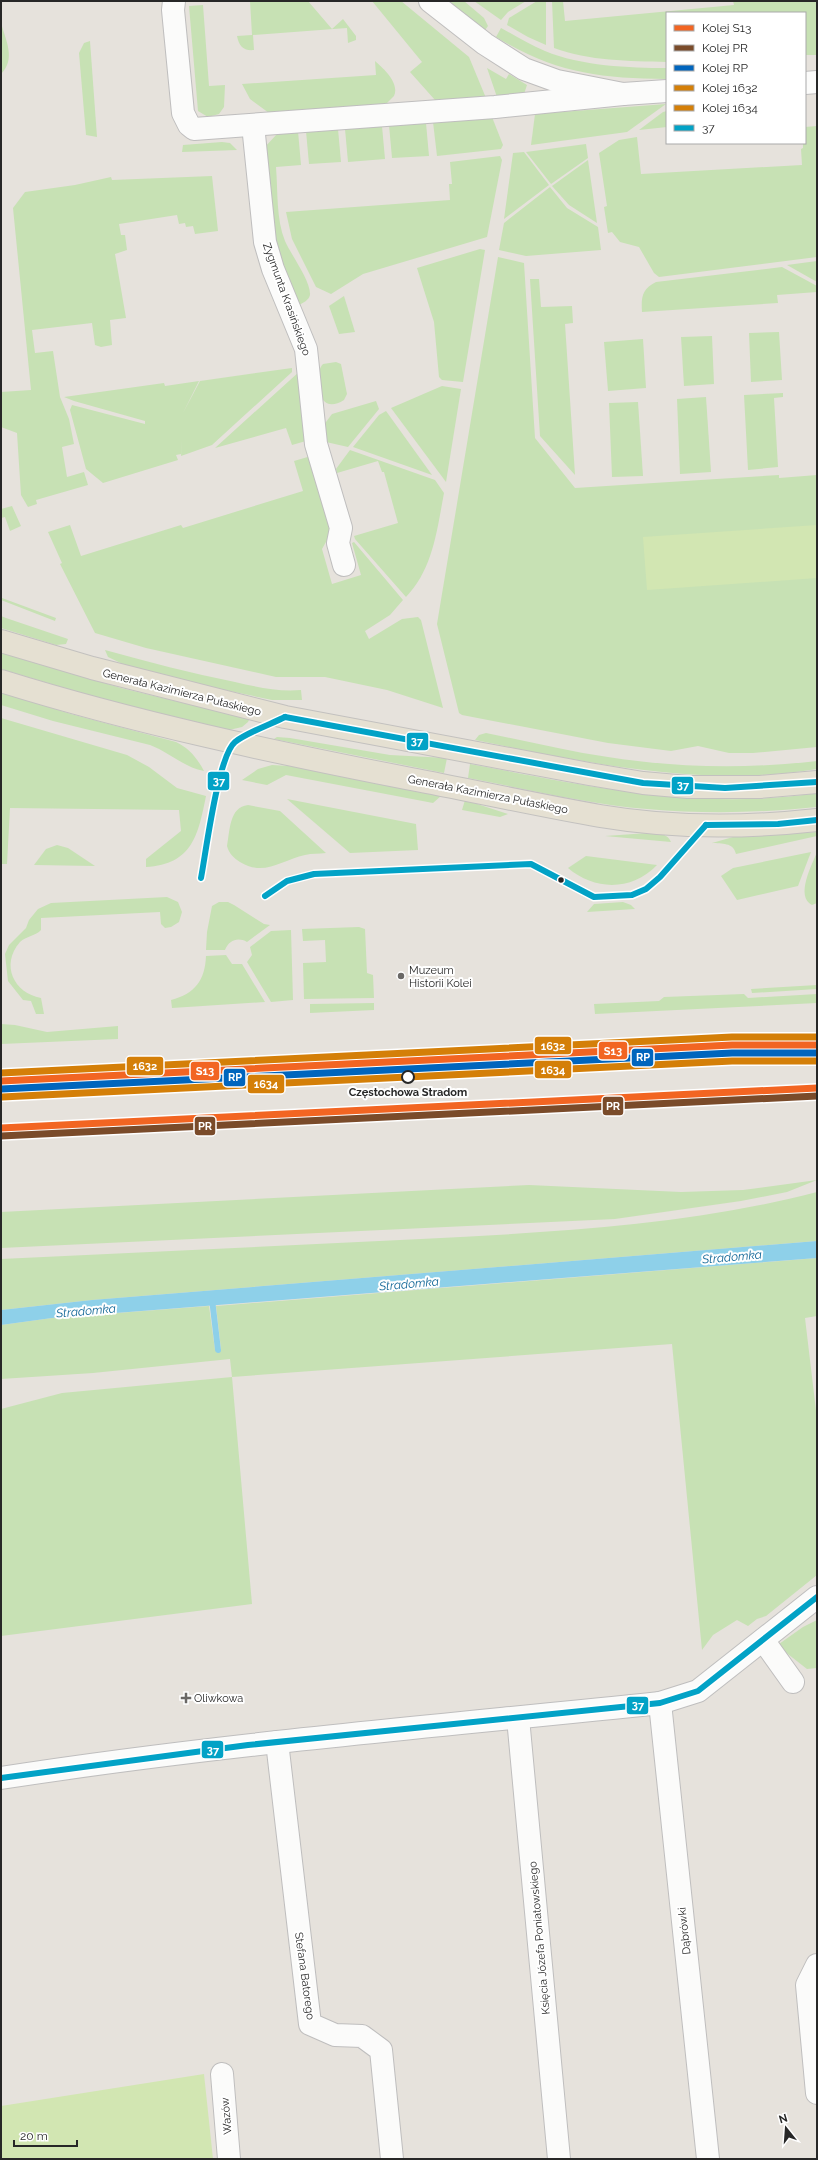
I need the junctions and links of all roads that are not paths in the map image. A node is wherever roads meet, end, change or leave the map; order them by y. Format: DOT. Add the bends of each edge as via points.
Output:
graph roads {
  1 [pos="174,1"];
  2 [pos="430,1"];
  3 [pos="817,82"];
  4 [pos="806,83"];
  5 [pos="666,91"];
  6 [pos="623,94"];
  7 [pos="253,125"];
  8 [pos="344,565"];
  9 [pos="1,641"];
  10 [pos="1,681"];
  11 [pos="817,782"];
  12 [pos="817,820"];
  13 [pos="817,1597"];
  14 [pos="817,1610"];
  15 [pos="794,1615"];
  16 [pos="763,1640"];
  17 [pos="793,1682"];
  18 [pos="660,1703"];
  19 [pos="518,1718"];
  20 [pos="277,1742"];
  21 [pos="1,1778"];
  22 [pos="817,1965"];
  23 [pos="222,2074"];
  24 [pos="817,2093"];
  25 [pos="230,2159"];
  26 [pos="392,2159"];
  27 [pos="559,2159"];
  28 [pos="708,2159"];
  1 -- 7 [label="street" via="185,119 194,129"];
  2 -- 6 [label="street" via="485,44 524,69 557,81"];
  3 -- 4 [label="street"];
  5 -- 6 [label="street"];
  6 -- 7 [label="street" via="495,107"];
  7 -- 8 [label="street, Zygmunta Krasińskiego" via="265,242 273,269 306,349 316,444 341,528 338,543"];
  9 -- 11 [label="main road, Generała Kazimierza Pułaskiego" via="92,668 285,718 590,774 643,783 688,786 760,787"];
  10 -- 12 [label="main road, Generała Kazimierza Pułaskiego" via="171,729 279,753 602,816 706,825 778,824"];
  13 -- 15 [label="street"];
  14 -- 15 [label="street"];
  15 -- 16 [label="street"];
  16 -- 17 [label="street"];
  16 -- 18 [label="street" via="698,1691"];
  18 -- 19 [label="street"];
  18 -- 28 [label="street, Dąbrówki"];
  19 -- 20 [label="street"];
  19 -- 27 [label="street, Księcia Józefa Poniatowskiego"];
  20 -- 21 [label="street" via="121,1759"];
  20 -- 26 [label="street, Stefana Batorego" via="310,2024 335,2035 362,2036 381,2050"];
  22 -- 24 [label="street" via="807,1985"];
  23 -- 25 [label="street, Wazów"];
}
